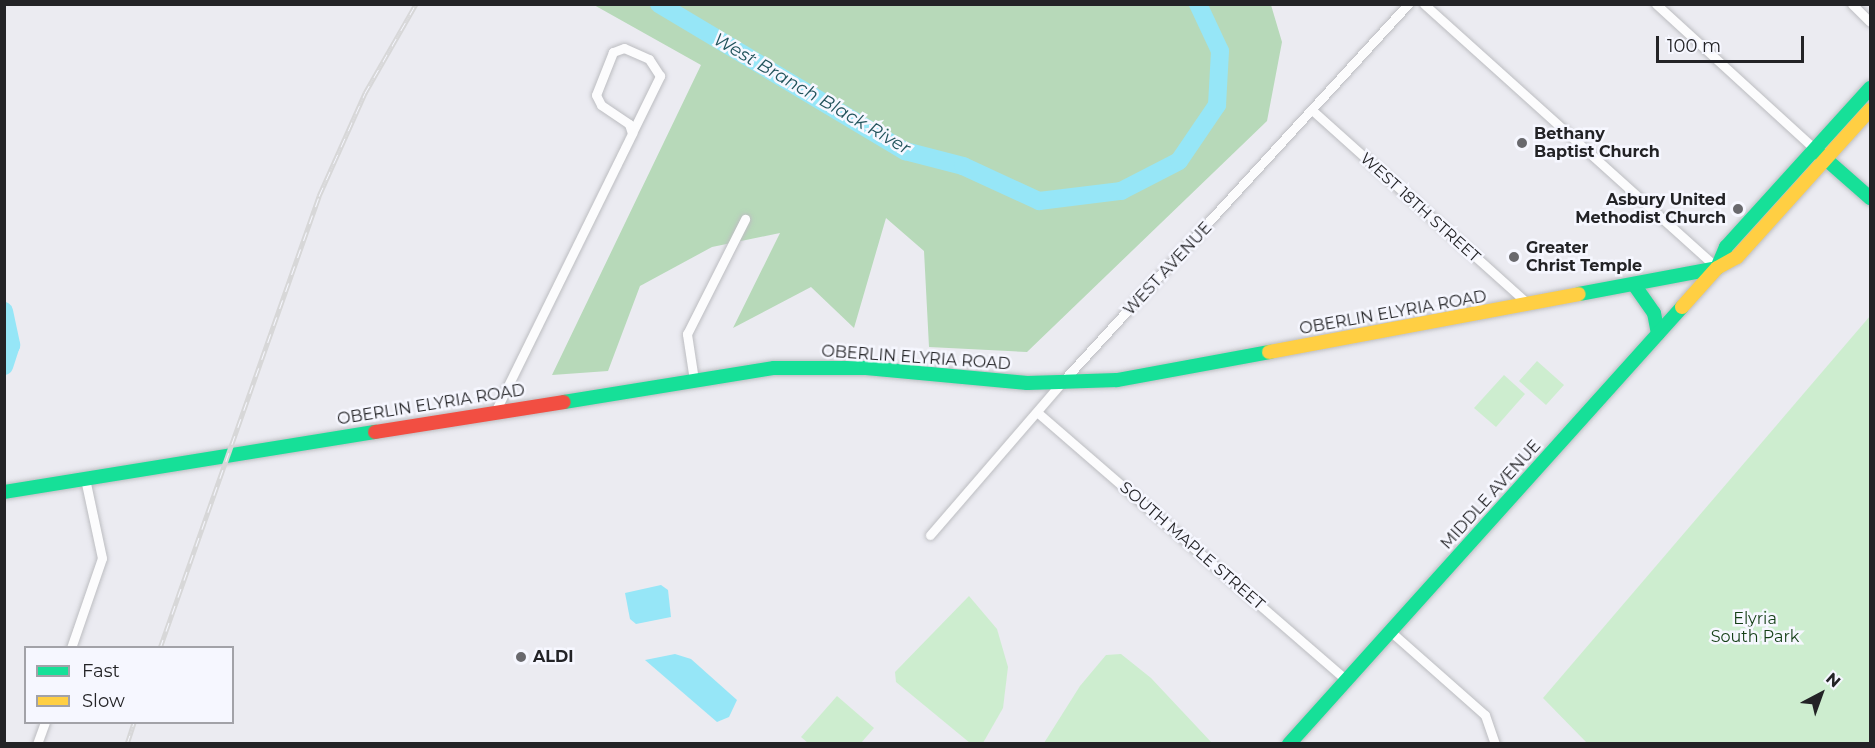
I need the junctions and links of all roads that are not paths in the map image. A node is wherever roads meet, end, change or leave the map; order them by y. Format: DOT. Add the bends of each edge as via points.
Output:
graph roads {
  1 [pos="1408,4"];
  2 [pos="1424,4"];
  3 [pos="1656,4"];
  4 [pos="1852,4"];
  5 [pos="1870,21"];
  6 [pos="665,66"];
  7 [pos="660,76"];
  8 [pos="1870,88"];
  9 [pos="1312,110"];
  10 [pos="1870,110"];
  11 [pos="632,133"];
  12 [pos="1821,155"];
  13 [pos="1870,198"];
  14 [pos="745,219"];
  15 [pos="1717,268"];
  16 [pos="1635,286"];
  17 [pos="1529,305"];
  18 [pos="1658,334"];
  19 [pos="694,380"];
  20 [pos="1061,383"];
  21 [pos="495,412"];
  22 [pos="1037,412"];
  23 [pos="85,479"];
  24 [pos="4,492"];
  25 [pos="930,535"];
  26 [pos="1390,631"];
  27 [pos="72,646"];
  28 [pos="1346,680"];
  29 [pos="45,724"];
  30 [pos="37,744"];
  31 [pos="1289,744"];
  32 [pos="1495,744"];
  1 -- 9 [label="street, WEST AVENUE"];
  2 -- 15 [label="street"];
  3 -- 12 [label="street"];
  4 -- 5 [label="street"];
  6 -- 7 [label="street"];
  7 -- 11 [label="street"];
  7 -- 11 [label="street" via="649,59 624,48 613,52 602,71 596,89 598,100 629,124"];
  8 -- 12 [label="main road, MIDDLE AVENUE"];
  9 -- 17 [label="street, WEST 18TH STREET"];
  9 -- 20 [label="street, WEST AVENUE"];
  10 -- 12 [label="main road, MIDDLE AVENUE"];
  11 -- 21 [label="street"];
  12 -- 13 [label="main road"];
  12 -- 15 [label="main road, MIDDLE AVENUE" via="1737,257"];
  14 -- 19 [label="street" via="687,334"];
  15 -- 16 [label="main road, OBERLIN ELYRIA ROAD"];
  15 -- 18 [label="main road, MIDDLE AVENUE"];
  16 -- 17 [label="main road, OBERLIN ELYRIA ROAD"];
  16 -- 18 [label="main road" via="1654,313"];
  17 -- 20 [label="main road, OBERLIN ELYRIA ROAD" via="1117,380"];
  18 -- 26 [label="main road, MIDDLE AVENUE"];
  19 -- 20 [label="main road, OBERLIN ELYRIA ROAD" via="820,366"];
  19 -- 21 [label="main road, OBERLIN ELYRIA ROAD"];
  20 -- 22 [label="street, WEST AVENUE"];
  21 -- 23 [label="main road, OBERLIN ELYRIA ROAD"];
  22 -- 25 [label="street, WEST AVENUE"];
  22 -- 28 [label="street, SOUTH MAPLE STREET"];
  23 -- 24 [label="main road, OBERLIN ELYRIA ROAD"];
  23 -- 27 [label="street" via="102,558"];
  26 -- 28 [label="main road, MIDDLE AVENUE"];
  26 -- 32 [label="street" via="1485,715"];
  28 -- 31 [label="main road, MIDDLE AVENUE"];
  29 -- 30 [label="street"];
}
